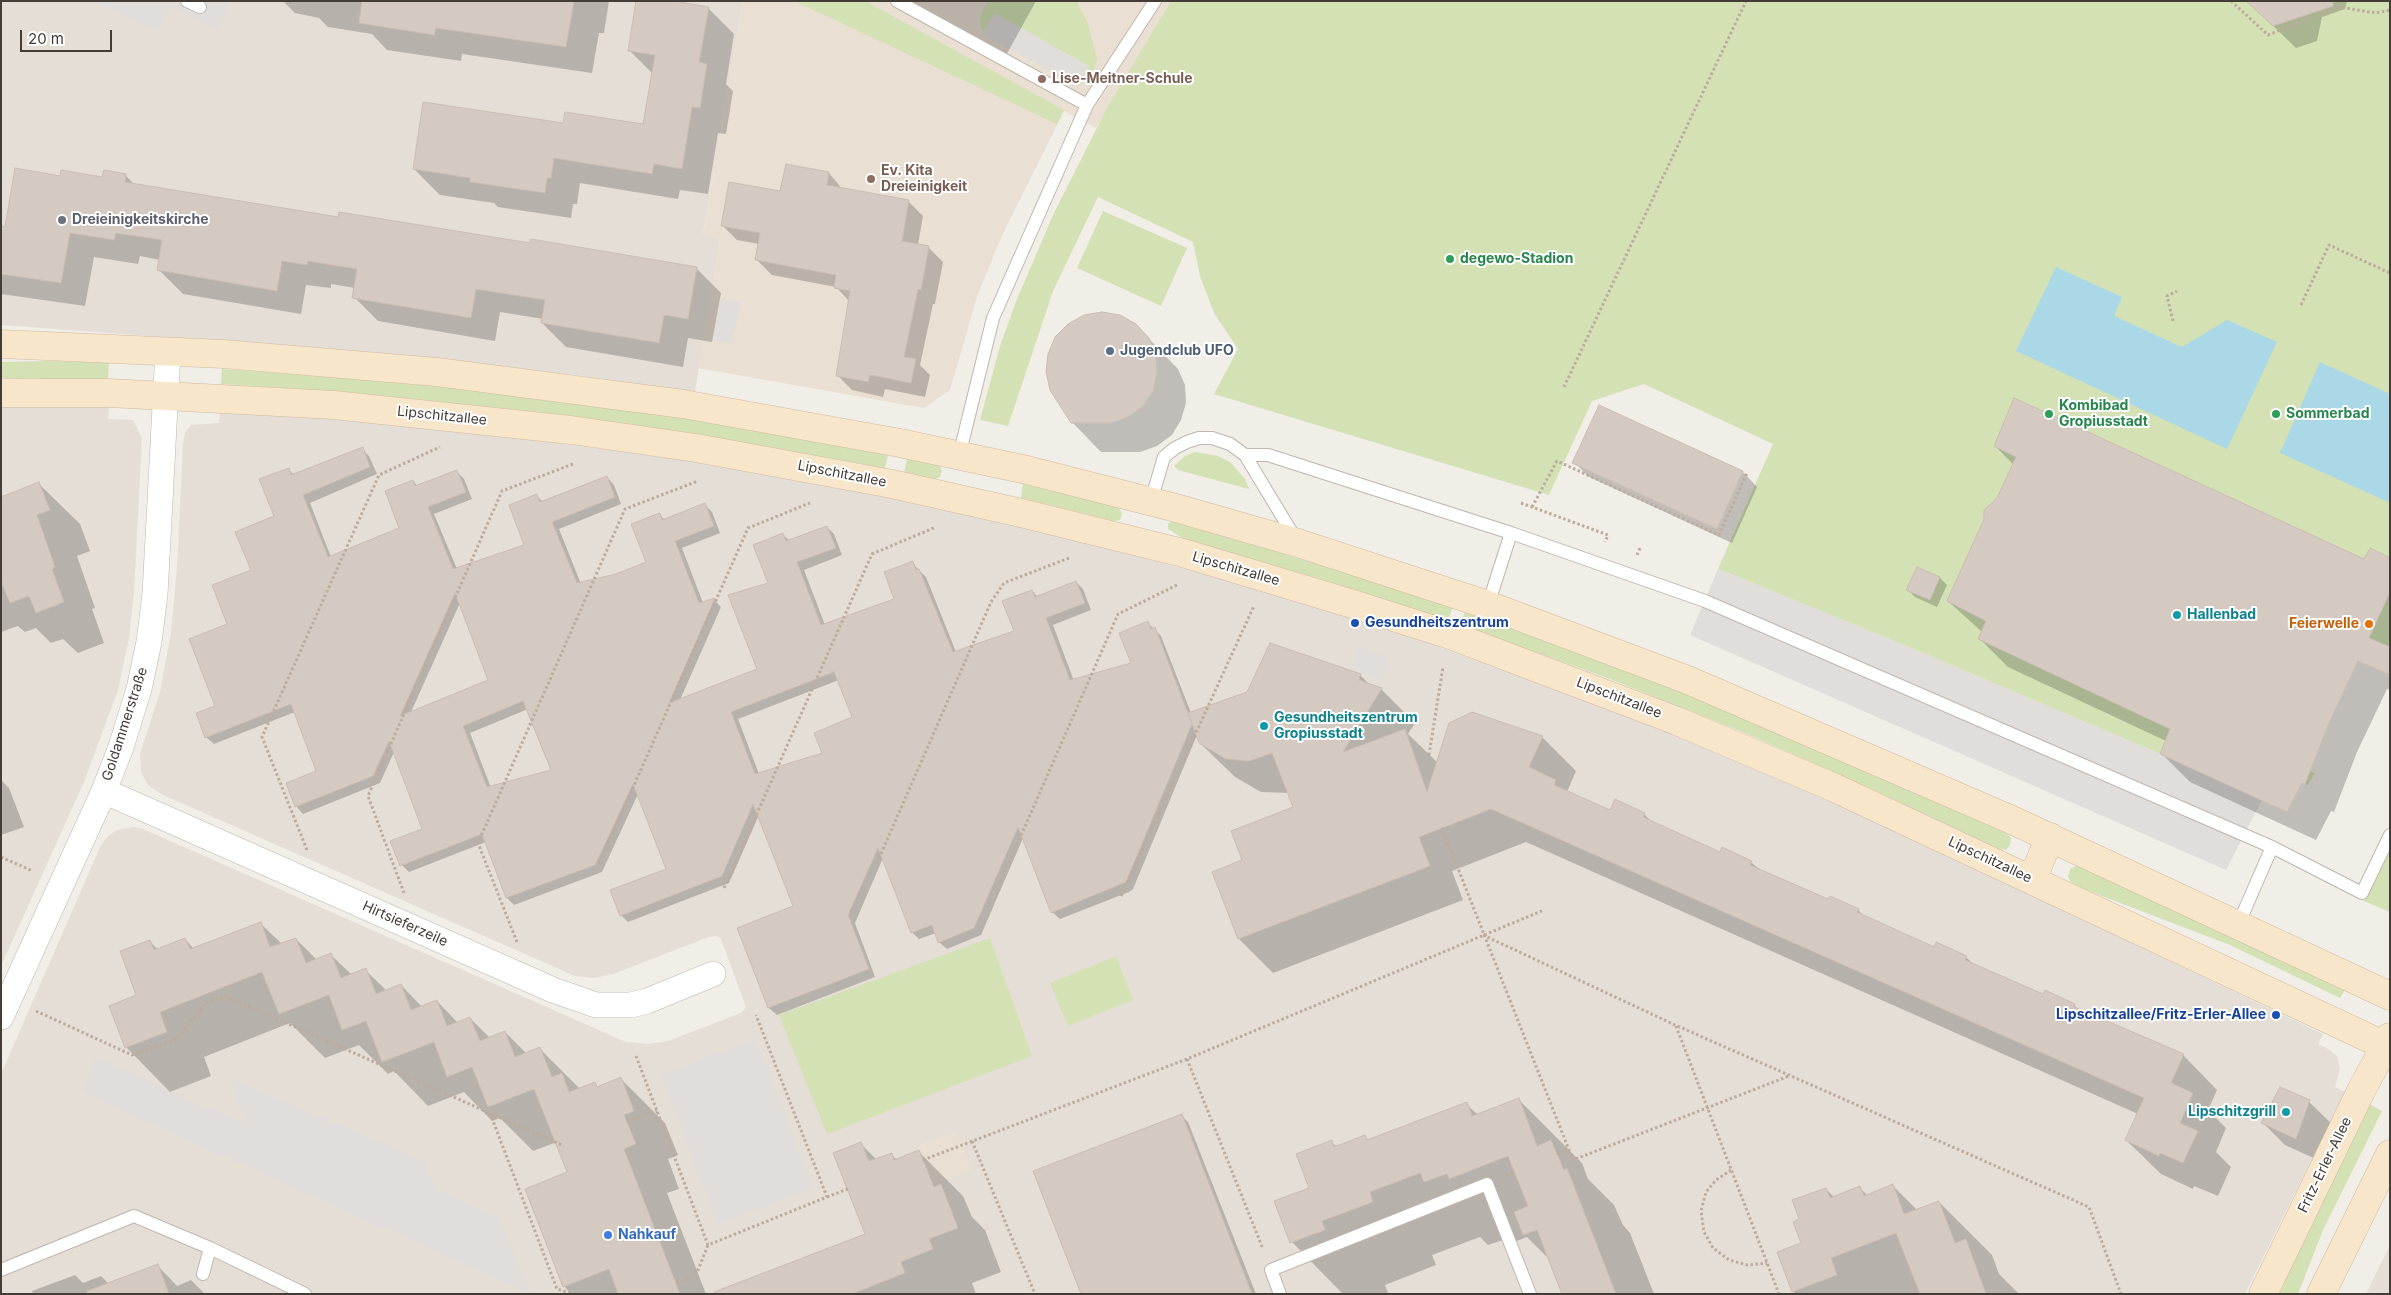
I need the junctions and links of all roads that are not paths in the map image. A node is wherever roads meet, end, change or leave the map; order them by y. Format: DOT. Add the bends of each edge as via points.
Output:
graph roads {
  1 [pos="188,1"];
  2 [pos="897,1"];
  3 [pos="1155,1"];
  4 [pos="200,7"];
  5 [pos="1087,105"];
  6 [pos="1,344"];
  7 [pos="168,351"];
  8 [pos="1,393"];
  9 [pos="165,396"];
  10 [pos="1245,455"];
  11 [pos="959,456"];
  12 [pos="950,496"];
  13 [pos="1151,501"];
  14 [pos="1510,533"];
  15 [pos="1140,542"];
  16 [pos="1298,543"];
  17 [pos="1488,605"];
  18 [pos="104,791"];
  19 [pos="2390,835"];
  20 [pos="2050,837"];
  21 [pos="2272,847"];
  22 [pos="2032,880"];
  23 [pos="2238,925"];
  24 [pos="713,974"];
  25 [pos="2390,996"];
  26 [pos="1,1017"];
  27 [pos="2388,1043"];
  28 [pos="2390,1154"];
  29 [pos="210,1248"];
  30 [pos="1,1270"];
  31 [pos="203,1274"];
  32 [pos="305,1294"];
  33 [pos="1280,1294"];
  34 [pos="1530,1294"];
  35 [pos="2263,1294"];
  36 [pos="2321,1294"];
  1 -- 4 [label="lane"];
  2 -- 5 [label="lane"];
  3 -- 5 [label="lane"];
  5 -- 11 [label="lane" via="993,318"];
  6 -- 7 [label="street"];
  7 -- 9 [label="street, Goldammerstraße"];
  7 -- 11 [label="street" via="437,372 570,388 733,412"];
  8 -- 9 [label="street, Lipschitzallee"];
  9 -- 12 [label="street, Lipschitzallee" via="343,406 572,430 696,448"];
  9 -- 18 [label="street, Goldammerstraße" via="156,585 149,642 140,689"];
  10 -- 13 [label="lane" via="1230,444 1212,438 1199,438 1181,445 1164,457"];
  10 -- 14 [label="lane" via="1268,455"];
  10 -- 16 [label="lane"];
  11 -- 12 [label="street"];
  11 -- 13 [label="street"];
  12 -- 15 [label="street, Lipschitzallee"];
  13 -- 15 [label="street"];
  13 -- 16 [label="street"];
  14 -- 17 [label="lane"];
  14 -- 21 [label="lane" via="1705,601"];
  15 -- 22 [label="street, Lipschitzallee" via="1356,604 1567,678 1756,754"];
  16 -- 17 [label="street"];
  17 -- 20 [label="street" via="1688,680"];
  18 -- 24 [label="street, Hirtsieferzeile" via="553,990 596,1005 639,1003"];
  18 -- 26 [label="street, Goldammerstraße"];
  19 -- 21 [label="lane" via="2362,893"];
  20 -- 22 [label="street"];
  20 -- 23 [label="street"];
  21 -- 23 [label="lane"];
  22 -- 27 [label="street, Lipschitzallee"];
  23 -- 25 [label="street"];
  27 -- 35 [label="street, Fritz-Erler-Allee"];
  28 -- 36 [label="street"];
  29 -- 30 [label="lane" via="134,1216"];
  29 -- 31 [label="lane"];
  29 -- 32 [label="lane"];
  33 -- 34 [label="lane" via="1271,1270 1487,1184"];
}
